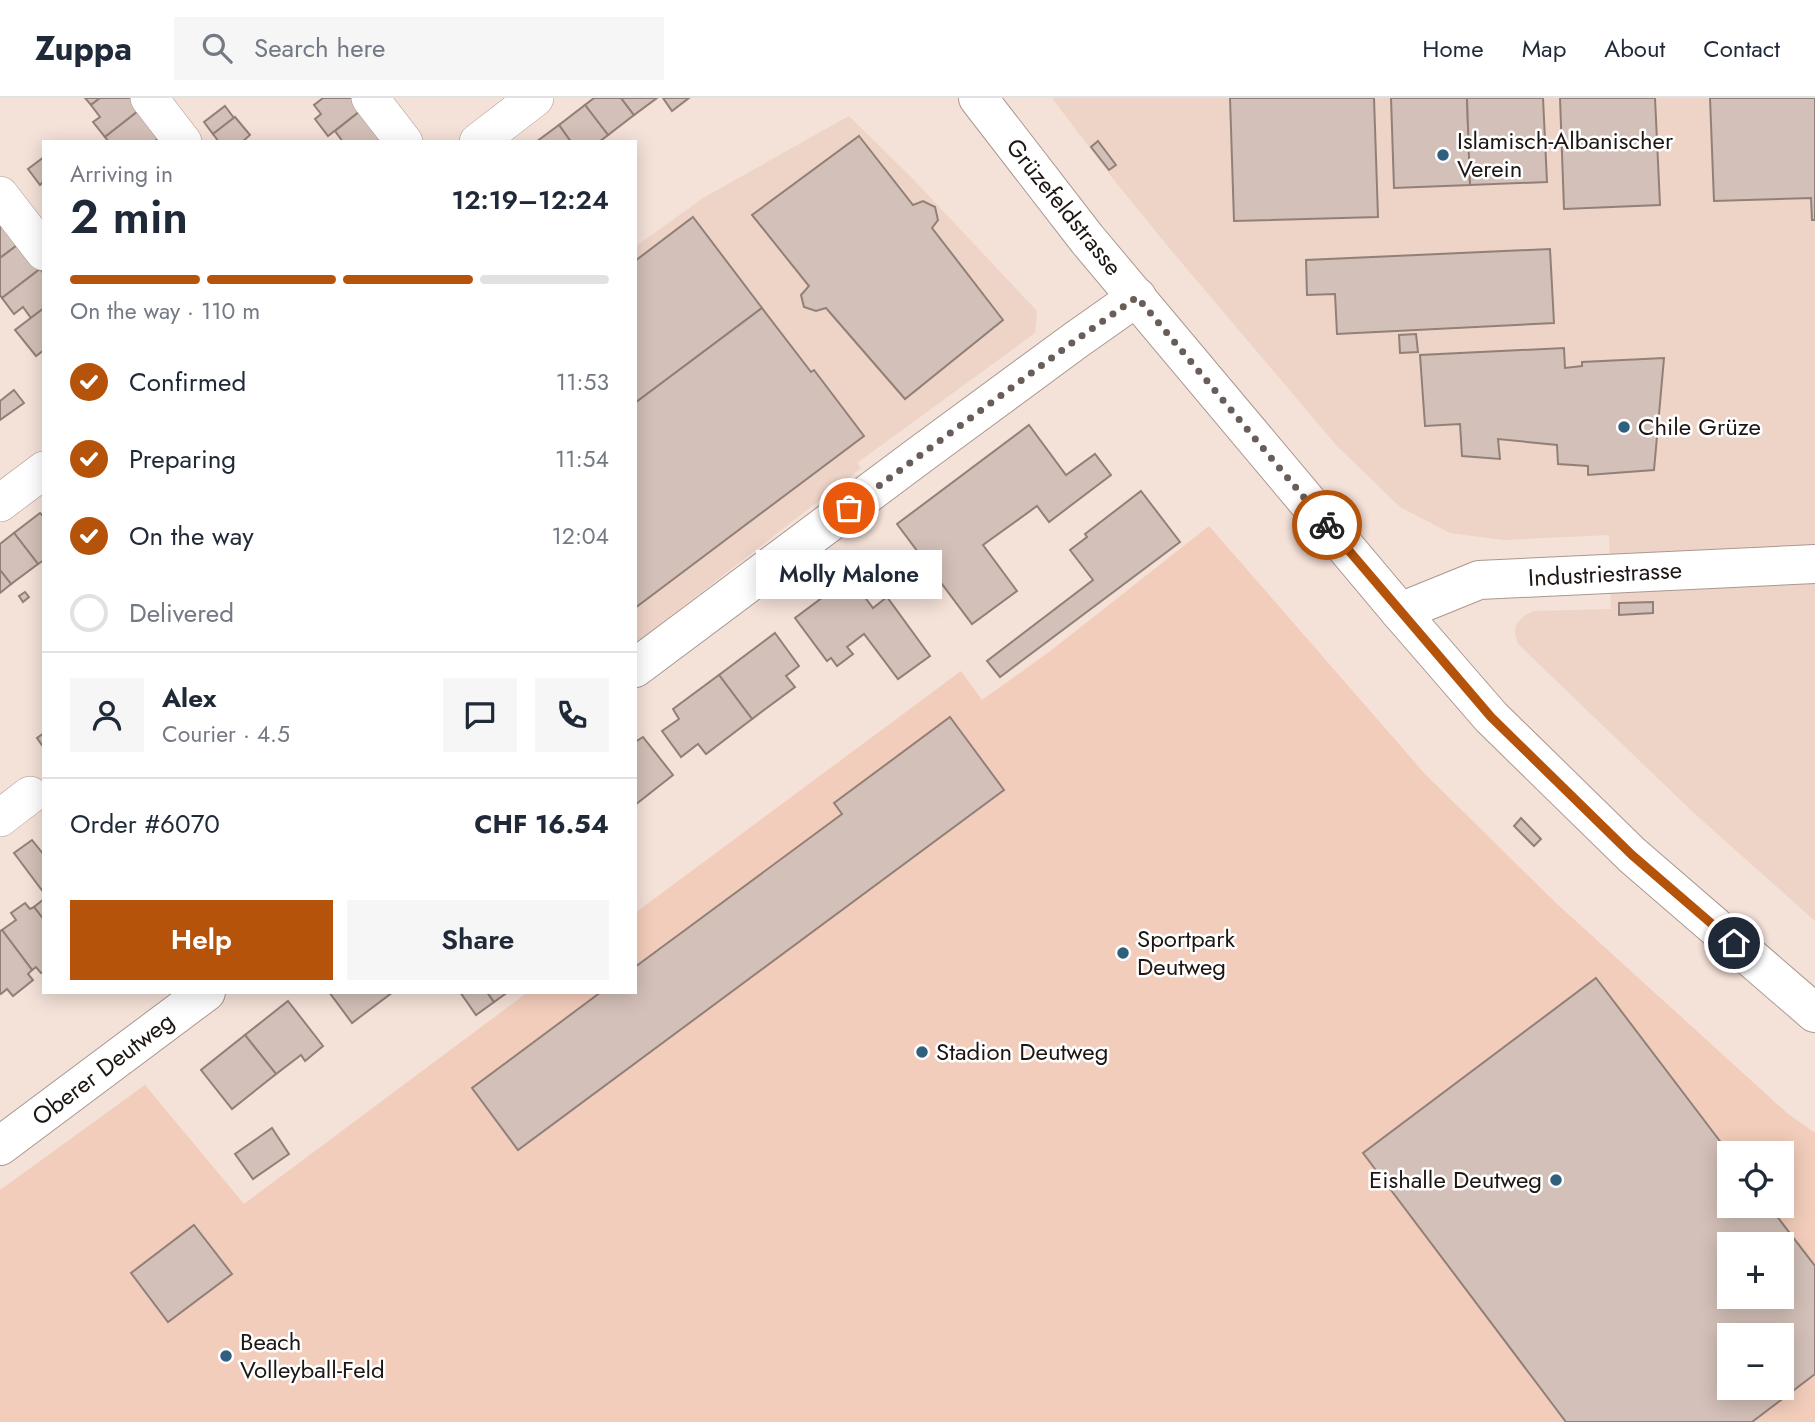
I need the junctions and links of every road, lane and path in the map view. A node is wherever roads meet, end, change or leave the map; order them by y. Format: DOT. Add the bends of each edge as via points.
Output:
graph roads {
  1 [pos="149,98"];
  2 [pos="370,98"];
  3 [pos="535,98"];
  4 [pos="978,98"];
  5 [pos="181,140"];
  6 [pos="402,140"];
  7 [pos="481,140"];
  8 [pos="0,195"];
  9 [pos="42,249"];
  10 [pos="1137,297"];
  11 [pos="42,471"];
  12 [pos="3,496"];
  13 [pos="1815,564"];
  14 [pos="1400,612"];
  15 [pos="637,666"];
  16 [pos="30,795"];
  17 [pos="0,818"];
  18 [pos="203,994"];
  19 [pos="1815,1013"];
  20 [pos="0,1146"];
  1 -- 5 [label="street"];
  2 -- 6 [label="street"];
  3 -- 7 [label="street"];
  4 -- 10 [label="street, Grüzefeldstrasse"];
  8 -- 9 [label="street"];
  10 -- 14 [label="street, Grüzefeldstrasse"];
  10 -- 15 [label="street"];
  11 -- 12 [label="street"];
  13 -- 14 [label="street, Industriestrasse" via="1479,580"];
  14 -- 19 [label="street, Grüzefeldstrasse" via="1491,717 1632,855"];
  16 -- 17 [label="street"];
  18 -- 20 [label="street, Oberer Deutweg"];
}
